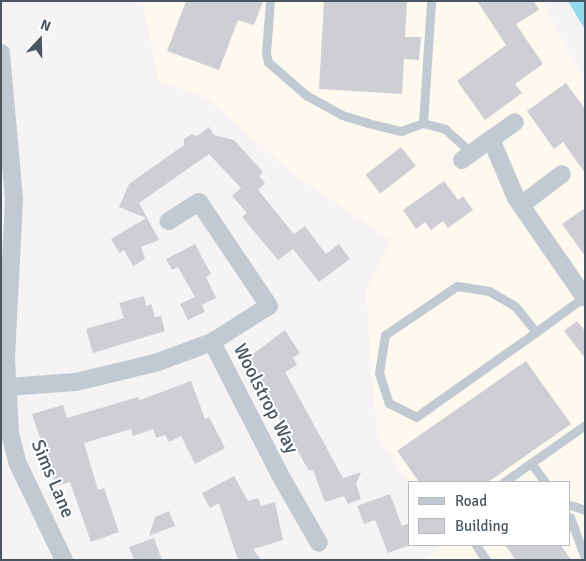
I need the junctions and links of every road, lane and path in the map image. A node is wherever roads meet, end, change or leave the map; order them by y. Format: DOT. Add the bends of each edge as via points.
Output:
graph roads {
  1 [pos="270,1"];
  2 [pos="431,1"];
  3 [pos="1,53"];
  4 [pos="515,122"];
  5 [pos="423,123"];
  6 [pos="491,139"];
  7 [pos="467,156"];
  8 [pos="562,174"];
  9 [pos="8,201"];
  10 [pos="521,205"];
  11 [pos="168,221"];
  12 [pos="584,298"];
  13 [pos="536,332"];
  14 [pos="212,342"];
  15 [pos="6,387"];
  16 [pos="585,425"];
  17 [pos="531,463"];
  18 [pos="505,481"];
  19 [pos="544,481"];
  20 [pos="571,505"];
  21 [pos="585,510"];
  22 [pos="572,520"];
  23 [pos="319,542"];
  24 [pos="477,546"];
  25 [pos="585,558"];
  26 [pos="64,560"];
  27 [pos="486,560"];
  1 -- 5 [label="lane" via="268,62 306,96 342,115 368,123 401,130"];
  2 -- 5 [label="lane"];
  3 -- 9 [label="street, Sims Lane"];
  4 -- 6 [label="street"];
  5 -- 7 [label="lane" via="444,129"];
  6 -- 7 [label="street"];
  6 -- 10 [label="street"];
  8 -- 10 [label="street"];
  9 -- 15 [label="street, Sims Lane"];
  10 -- 12 [label="street"];
  11 -- 14 [label="street, Woolstrop Way" via="199,202 269,306"];
  12 -- 13 [label="lane"];
  13 -- 13 [label="lane" via="515,306 489,291 457,286 385,336 379,373 389,403 416,417"];
  14 -- 15 [label="street, Woolstrop Way" via="115,375 76,382"];
  14 -- 23 [label="street, Woolstrop Way" via="280,475"];
  15 -- 26 [label="street, Sims Lane" via="10,433 18,464"];
  16 -- 17 [label="lane"];
  17 -- 18 [label="lane"];
  17 -- 19 [label="lane"];
  20 -- 21 [label="lane"];
  22 -- 25 [label="lane"];
  24 -- 27 [label="lane"];
}
